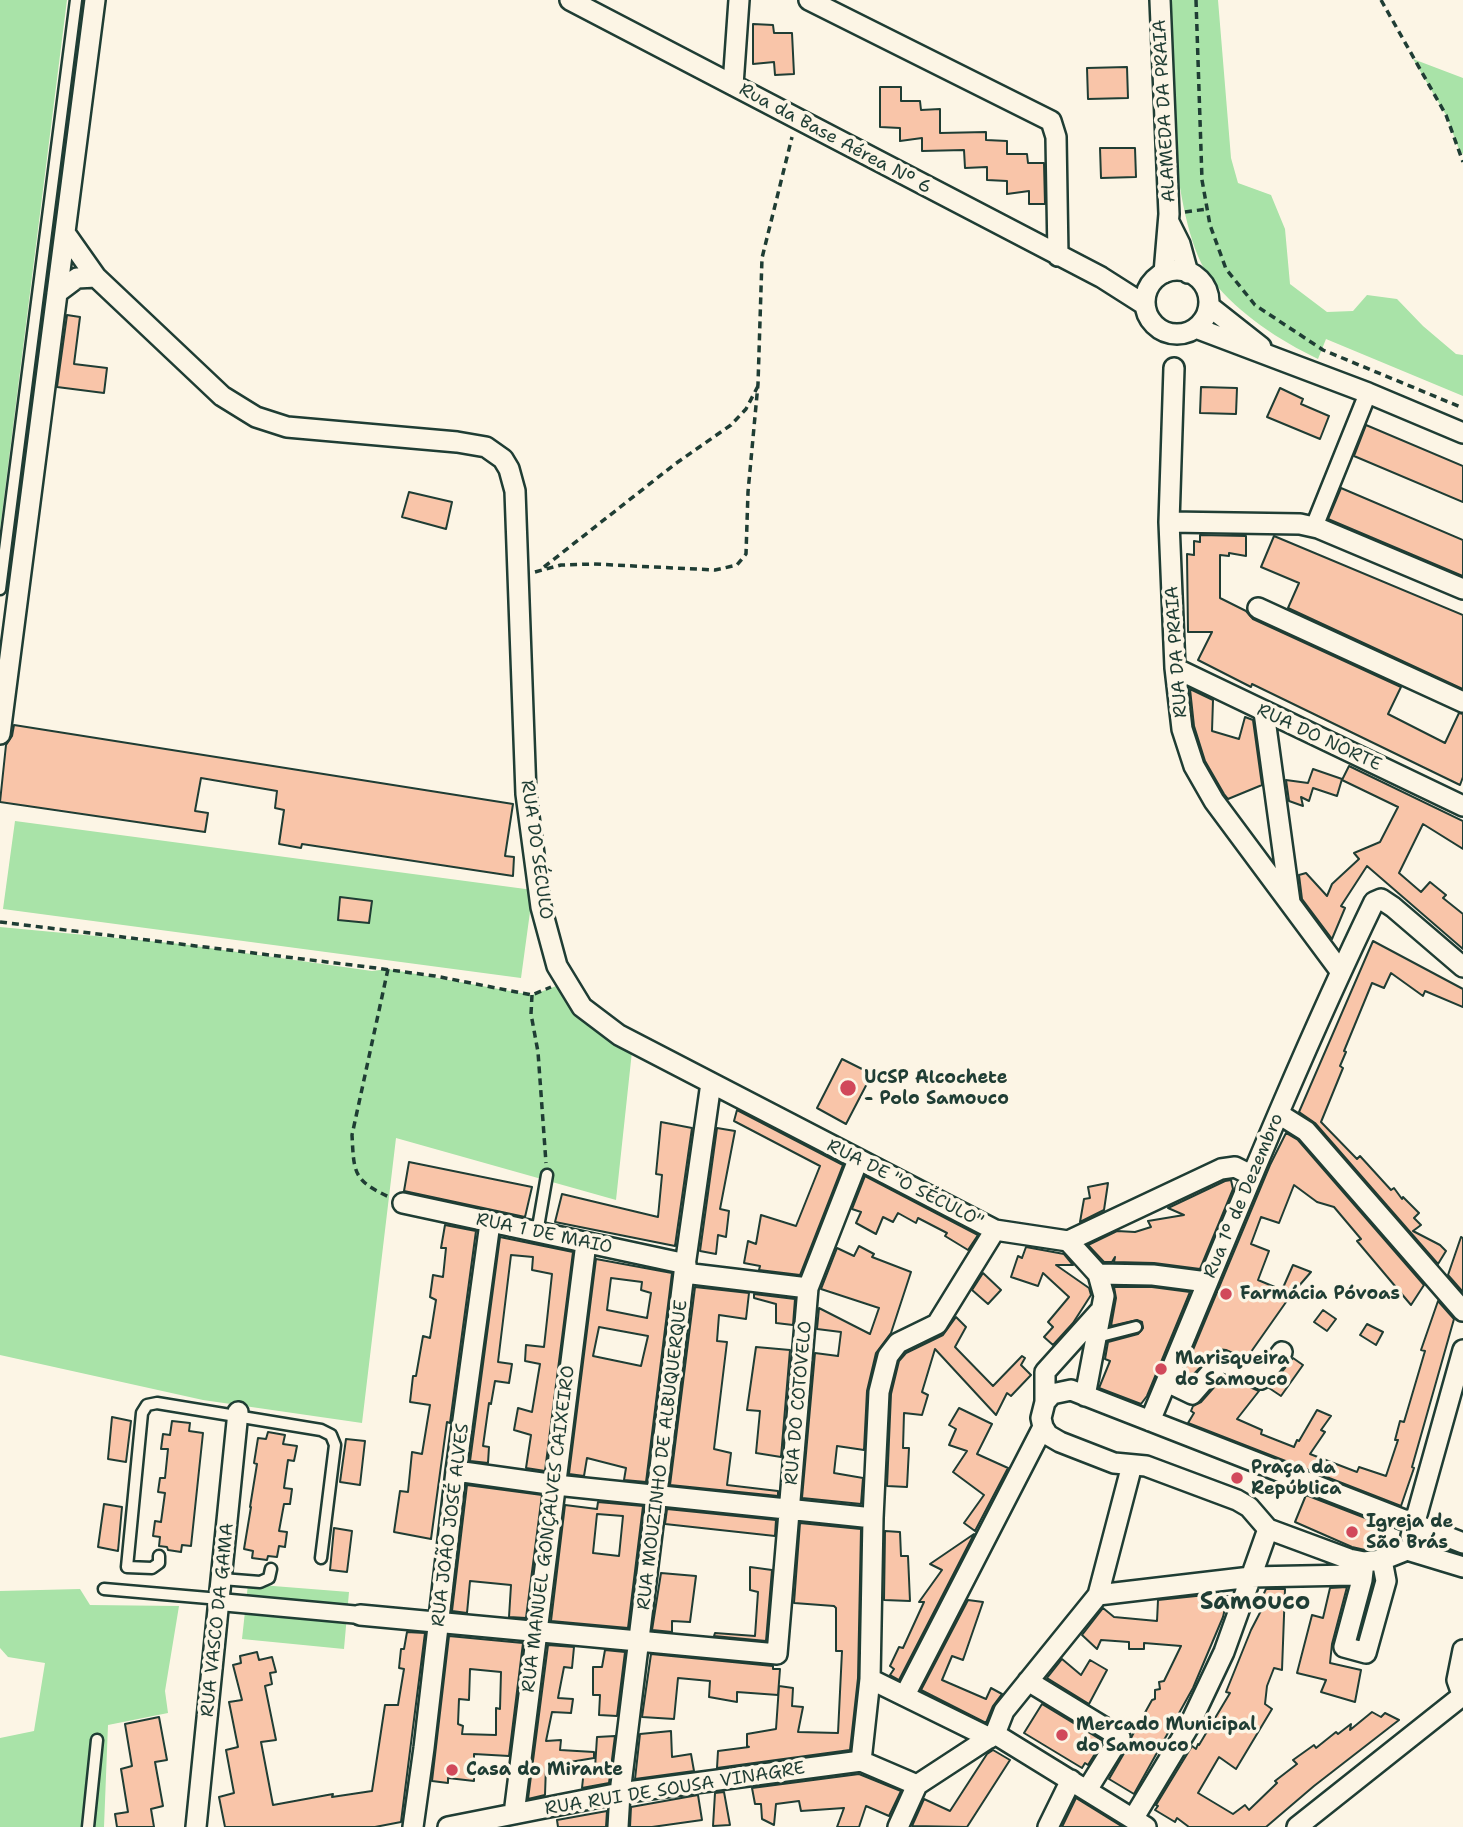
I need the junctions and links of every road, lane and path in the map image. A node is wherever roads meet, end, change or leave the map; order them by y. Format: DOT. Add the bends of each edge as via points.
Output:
graph roads {
  1 [pos="76,0"];
  2 [pos="95,0"];
  3 [pos="570,0"];
  4 [pos="739,0"];
  5 [pos="809,0"];
  6 [pos="1160,0"];
  7 [pos="1196,0"];
  8 [pos="1381,0"];
  9 [pos="733,85"];
  10 [pos="803,122"];
  11 [pos="1463,162"];
  12 [pos="1169,222"];
  13 [pos="65,233"];
  14 [pos="1058,256"];
  15 [pos="1188,273"];
  16 [pos="1101,276"];
  17 [pos="96,277"];
  18 [pos="1158,279"];
  19 [pos="57,293"];
  20 [pos="1145,305"];
  21 [pos="1209,306"];
  22 [pos="1196,328"];
  23 [pos="1273,357"];
  24 [pos="1174,368"];
  25 [pos="758,384"];
  26 [pos="1368,393"];
  27 [pos="1463,408"];
  28 [pos="1463,433"];
  29 [pos="1169,522"];
  30 [pos="1314,527"];
  31 [pos="541,570"];
  32 [pos="520,577"];
  33 [pos="0,589"];
  34 [pos="1463,589"];
  35 [pos="1258,608"];
  36 [pos="1175,668"];
  37 [pos="1463,702"];
  38 [pos="1264,712"];
  39 [pos="0,734"];
  40 [pos="1463,806"];
  41 [pos="1290,903"];
  42 [pos="0,922"];
  43 [pos="1463,967"];
  44 [pos="388,970"];
  45 [pos="1340,972"];
  46 [pos="566,982"];
  47 [pos="532,995"];
  48 [pos="711,1083"];
  49 [pos="1279,1114"];
  50 [pos="858,1160"];
  51 [pos="547,1175"];
  52 [pos="1251,1175"];
  53 [pos="403,1203"];
  54 [pos="490,1223"];
  55 [pos="995,1230"];
  56 [pos="537,1233"];
  57 [pos="1068,1241"];
  58 [pos="586,1243"];
  59 [pos="685,1268"];
  60 [pos="1098,1274"];
  61 [pos="1207,1282"];
  62 [pos="808,1288"];
  63 [pos="1463,1311"];
  64 [pos="1100,1312"];
  65 [pos="1136,1327"];
  66 [pos="1097,1337"];
  67 [pos="1463,1350"];
  68 [pos="1282,1352"];
  69 [pos="1167,1381"];
  70 [pos="1085,1396"];
  71 [pos="1045,1402"];
  72 [pos="238,1414"];
  73 [pos="1150,1421"];
  74 [pos="1043,1427"];
  75 [pos="1132,1465"];
  76 [pos="456,1471"];
  77 [pos="556,1485"];
  78 [pos="657,1496"];
  79 [pos="790,1511"];
  80 [pos="873,1518"];
  81 [pos="1414,1524"];
  82 [pos="1268,1529"];
  83 [pos="1463,1543"];
  84 [pos="1407,1550"];
  85 [pos="159,1556"];
  86 [pos="321,1558"];
  87 [pos="1373,1561"];
  88 [pos="1463,1567"];
  89 [pos="271,1569"];
  90 [pos="1251,1577"];
  91 [pos="222,1579"];
  92 [pos="104,1589"];
  93 [pos="1098,1595"];
  94 [pos="220,1600"];
  95 [pos="360,1615"];
  96 [pos="439,1624"];
  97 [pos="535,1631"];
  98 [pos="640,1642"];
  99 [pos="1463,1650"];
  100 [pos="870,1679"];
  101 [pos="1028,1681"];
  102 [pos="905,1695"];
  103 [pos="1462,1696"];
  104 [pos="993,1736"];
  105 [pos="97,1740"];
  106 [pos="861,1761"];
  107 [pos="917,1785"];
  108 [pos="1079,1785"];
  109 [pos="620,1793"];
  110 [pos="514,1814"];
  111 [pos="1139,1823"];
  112 [pos="88,1827"];
  113 [pos="196,1827"];
  114 [pos="412,1827"];
  115 [pos="448,1827"];
  116 [pos="618,1827"];
  117 [pos="898,1827"];
  118 [pos="1048,1827"];
  119 [pos="1297,1827"];
  1 -- 33 [label="lane"];
  2 -- 13 [label="street"];
  3 -- 9 [label="street, Rua da Base Aérea Nº 6"];
  4 -- 9 [label="street"];
  5 -- 14 [label="street" via="1051,121 1056,137"];
  6 -- 12 [label="street, ALAMEDA DA PRAIA"];
  7 -- 27 [label="path" via="1202,180 1210,225 1226,270 1255,304 1323,350"];
  8 -- 11 [label="path" via="1446,115"];
  9 -- 10 [label="street, Rua da Base Aérea Nº 6"];
  10 -- 14 [label="street, Rua da Base Aérea Nº 6"];
  10 -- 25 [label="path" via="792,136 762,258"];
  12 -- 15 [label="street"];
  12 -- 18 [label="street"];
  13 -- 17 [label="street, RUA DO SÉCULO"];
  13 -- 19 [label="street"];
  14 -- 16 [label="street, Rua da Base Aérea Nº 6"];
  15 -- 18 [label="street" via="1173,271"];
  15 -- 21 [label="street" via="1205,286"];
  16 -- 18 [label="street"];
  16 -- 20 [label="street"];
  17 -- 19 [label="street" via="77,278"];
  17 -- 32 [label="street, RUA DO SÉCULO" via="222,396 256,417 287,427 457,442 495,453 513,479"];
  18 -- 20 [label="street"];
  19 -- 39 [label="street"];
  20 -- 22 [label="street" via="1161,330 1176,334"];
  21 -- 22 [label="street"];
  21 -- 23 [label="street"];
  22 -- 23 [label="street"];
  23 -- 26 [label="street"];
  24 -- 29 [label="street, RUA DA PRAIA"];
  25 -- 31 [label="path" via="746,409 731,425"];
  25 -- 31 [label="path" via="746,554 737,565 715,570 594,564"];
  26 -- 28 [label="street"];
  26 -- 30 [label="street"];
  29 -- 30 [label="street"];
  29 -- 36 [label="street, RUA DA PRAIA"];
  30 -- 34 [label="street"];
  31 -- 32 [label="path"];
  32 -- 46 [label="street, RUA DO SÉCULO" via="526,794 541,907"];
  35 -- 37 [label="street"];
  36 -- 38 [label="street, RUA DO NORTE"];
  36 -- 41 [label="street, RUA DA PRAIA" via="1182,729 1194,766 1214,801"];
  38 -- 40 [label="street, RUA DO NORTE"];
  38 -- 41 [label="street"];
  41 -- 45 [label="street, RUA DA PRAIA"];
  42 -- 44 [label="path"];
  43 -- 45 [label="street, Rua 1º de Dezembro" via="1381,900 1374,902"];
  44 -- 47 [label="path"];
  44 -- 53 [label="path" via="352,1135 353,1163 359,1180"];
  45 -- 49 [label="street, Rua 1º de Dezembro"];
  46 -- 47 [label="path"];
  46 -- 48 [label="street, RUA DO SÉCULO" via="582,1007 619,1035"];
  47 -- 51 [label="path"];
  48 -- 50 [label="street, RUA DE \"O SÉCULO\""];
  48 -- 59 [label="street, RUA MOUZINHO DE ALBUQUERQUE"];
  49 -- 52 [label="street, Rua 1º de Dezembro"];
  49 -- 63 [label="street" via="1306,1131"];
  50 -- 55 [label="street, RUA DE \"O SÉCULO\""];
  50 -- 62 [label="street, RUA DO COTOVELO"];
  51 -- 56 [label="lane"];
  52 -- 57 [label="street" via="1236,1167 1221,1169"];
  52 -- 61 [label="street, Rua 1º de Dezembro"];
  53 -- 54 [label="street, RUA 1 DE MAIO"];
  54 -- 56 [label="street, RUA 1 DE MAIO"];
  54 -- 76 [label="street, RUA JOÃO JOSÉ ALVES"];
  55 -- 57 [label="street, RUA DE \"O SÉCULO\""];
  55 -- 80 [label="street" via="937,1324 898,1343 888,1356 879,1392"];
  56 -- 58 [label="street, RUA 1 DE MAIO"];
  57 -- 60 [label="street"];
  58 -- 59 [label="street, RUA 1 DE MAIO"];
  58 -- 77 [label="street, RUA MANUEL GONÇALVES CAIXEIRO"];
  59 -- 62 [label="street, RUA 1 DE MAIO"];
  59 -- 78 [label="street, RUA MOUZINHO DE ALBUQUERQUE"];
  60 -- 61 [label="street"];
  60 -- 64 [label="street" via="1104,1296"];
  61 -- 69 [label="street, Rua 1º de Dezembro"];
  62 -- 79 [label="street, RUA DO COTOVELO"];
  64 -- 66 [label="street"];
  64 -- 71 [label="street" via="1045,1372"];
  65 -- 66 [label="lane"];
  66 -- 70 [label="street"];
  67 -- 81 [label="street"];
  68 -- 69 [label="street" via="1261,1379 1221,1361 1192,1394"];
  69 -- 73 [label="street, Rua 1º de Dezembro"];
  70 -- 71 [label="street" via="1060,1391"];
  70 -- 73 [label="street"];
  71 -- 74 [label="street"];
  72 -- 85 [label="lane" via="157,1403 147,1405 142,1413 127,1567 152,1568 159,1563"];
  72 -- 86 [label="lane" via="331,1435 335,1445"];
  72 -- 91 [label="street, RUA VASCO DA GAMA"];
  73 -- 81 [label="street"];
  74 -- 75 [label="street" via="1060,1442 1114,1463"];
  74 -- 102 [label="street"];
  75 -- 82 [label="street" via="1237,1500"];
  75 -- 93 [label="street"];
  76 -- 77 [label="street"];
  76 -- 96 [label="street, RUA JOÃO JOSÉ ALVES"];
  77 -- 78 [label="street"];
  77 -- 97 [label="street, RUA MANUEL GONÇALVES CAIXEIRO"];
  78 -- 79 [label="street"];
  78 -- 98 [label="street, RUA MOUZINHO DE ALBUQUERQUE"];
  79 -- 80 [label="street"];
  79 -- 98 [label="street, RUA DO COTOVELO" via="777,1654"];
  80 -- 100 [label="street"];
  81 -- 83 [label="street"];
  81 -- 84 [label="street"];
  82 -- 87 [label="street" via="1349,1559"];
  82 -- 90 [label="street"];
  84 -- 87 [label="street"];
  84 -- 88 [label="street"];
  87 -- 90 [label="street" via="1352,1576"];
  89 -- 91 [label="lane" via="269,1578 260,1582"];
  90 -- 93 [label="street"];
  90 -- 111 [label="street" via="1224,1652"];
  91 -- 94 [label="street, RUA VASCO DA GAMA"];
  92 -- 94 [label="lane"];
  93 -- 101 [label="street"];
  94 -- 95 [label="street"];
  94 -- 113 [label="street, RUA VASCO DA GAMA"];
  95 -- 96 [label="street"];
  96 -- 97 [label="street"];
  96 -- 114 [label="street, RUA JOÃO JOSÉ ALVES"];
  97 -- 98 [label="street"];
  97 -- 110 [label="street, RUA MANUEL GONÇALVES CAIXEIRO"];
  98 -- 109 [label="street, RUA MOUZINHO DE ALBUQUERQUE"];
  99 -- 103 [label="street" via="1457,1680"];
  100 -- 102 [label="street"];
  100 -- 106 [label="street"];
  101 -- 104 [label="street" via="1004,1711"];
  101 -- 108 [label="street" via="1120,1737"];
  102 -- 104 [label="street"];
  103 -- 119 [label="street"];
  104 -- 107 [label="street"];
  104 -- 108 [label="street"];
  105 -- 112 [label="lane"];
  106 -- 107 [label="street"];
  106 -- 109 [label="street, RUA RUI DE SOUSA VINAGRE"];
  107 -- 117 [label="street"];
  108 -- 111 [label="street"];
  108 -- 118 [label="street"];
  109 -- 110 [label="street, RUA RUI DE SOUSA VINAGRE"];
  109 -- 116 [label="street, RUA MOUZINHO DE ALBUQUERQUE"];
  110 -- 115 [label="street, RUA RUI DE SOUSA VINAGRE"];
}
